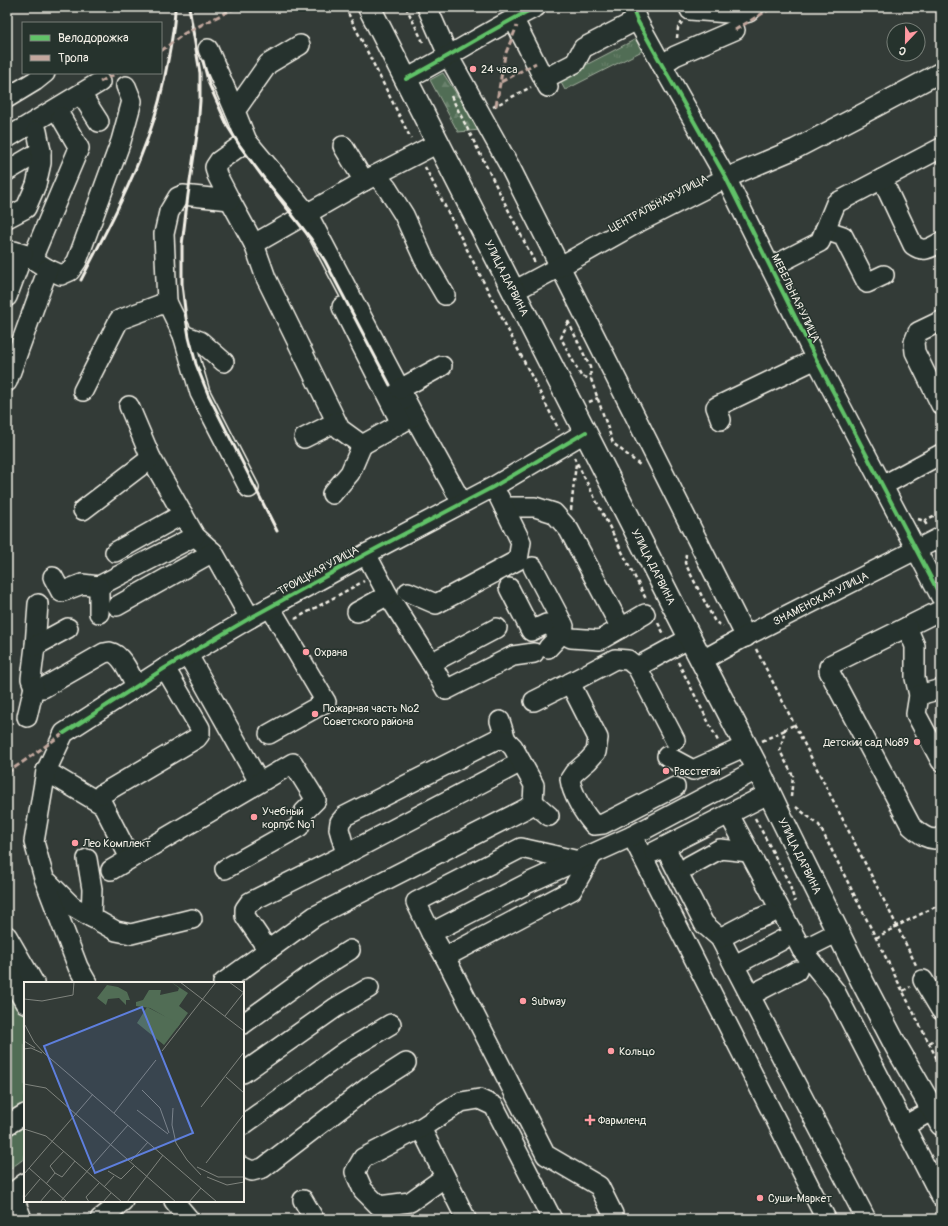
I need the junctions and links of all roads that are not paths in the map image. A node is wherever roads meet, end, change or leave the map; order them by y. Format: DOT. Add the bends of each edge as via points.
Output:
graph roads {
  1 [pos="369,7"];
  2 [pos="427,7"];
  3 [pos="536,7"];
  4 [pos="690,7"];
  5 [pos="754,7"];
  6 [pos="635,14"];
  7 [pos="512,19"];
  8 [pos="735,30"];
  9 [pos="300,45"];
  10 [pos="208,49"];
  11 [pos="442,60"];
  12 [pos="662,65"];
  13 [pos="941,72"];
  14 [pos="44,74"];
  15 [pos="406,79"];
  16 [pos="100,82"];
  17 [pos="126,86"];
  18 [pos="81,94"];
  19 [pos="7,98"];
  20 [pos="235,111"];
  21 [pos="61,117"];
  22 [pos="99,122"];
  23 [pos="37,131"];
  24 [pos="7,138"];
  25 [pos="247,141"];
  26 [pos="438,143"];
  27 [pos="344,146"];
  28 [pos="941,148"];
  29 [pos="41,151"];
  30 [pos="7,171"];
  31 [pos="370,178"];
  32 [pos="726,178"];
  33 [pos="882,179"];
  34 [pos="230,200"];
  35 [pos="307,213"];
  36 [pos="7,218"];
  37 [pos="825,230"];
  38 [pos="941,242"];
  39 [pos="254,244"];
  40 [pos="17,251"];
  41 [pos="559,267"];
  42 [pos="771,267"];
  43 [pos="48,269"];
  44 [pos="324,273"];
  45 [pos="884,275"];
  46 [pos="514,291"];
  47 [pos="445,295"];
  48 [pos="7,297"];
  49 [pos="167,302"];
  50 [pos="941,321"];
  51 [pos="183,335"];
  52 [pos="816,359"];
  53 [pos="224,362"];
  54 [pos="442,366"];
  55 [pos="7,382"];
  56 [pos="400,389"];
  57 [pos="83,391"];
  58 [pos="941,405"];
  59 [pos="129,406"];
  60 [pos="408,420"];
  61 [pos="721,420"];
  62 [pos="336,422"];
  63 [pos="586,432"];
  64 [pos="304,438"];
  65 [pos="362,445"];
  66 [pos="941,454"];
  67 [pos="151,458"];
  68 [pos="882,486"];
  69 [pos="494,487"];
  70 [pos="248,488"];
  71 [pos="332,494"];
  72 [pos="462,503"];
  73 [pos="504,507"];
  74 [pos="83,510"];
  75 [pos="183,514"];
  76 [pos="195,536"];
  77 [pos="941,537"];
  78 [pos="916,550"];
  79 [pos="115,552"];
  80 [pos="213,552"];
  81 [pos="366,554"];
  82 [pos="533,567"];
  83 [pos="53,577"];
  84 [pos="99,586"];
  85 [pos="509,588"];
  86 [pos="408,592"];
  87 [pos="388,595"];
  88 [pos="941,597"];
  89 [pos="38,604"];
  90 [pos="270,607"];
  91 [pos="941,610"];
  92 [pos="357,612"];
  93 [pos="650,612"];
  94 [pos="250,618"];
  95 [pos="907,627"];
  96 [pos="68,628"];
  97 [pos="497,628"];
  98 [pos="620,628"];
  99 [pos="562,633"];
  100 [pos="747,636"];
  101 [pos="690,638"];
  102 [pos="35,646"];
  103 [pos="188,655"];
  104 [pos="701,661"];
  105 [pos="431,663"];
  106 [pos="638,667"];
  107 [pos="165,668"];
  108 [pos="570,683"];
  109 [pos="136,686"];
  110 [pos="34,687"];
  111 [pos="941,689"];
  112 [pos="919,695"];
  113 [pos="534,701"];
  114 [pos="27,717"];
  115 [pos="500,721"];
  116 [pos="269,734"];
  117 [pos="506,740"];
  118 [pos="754,743"];
  119 [pos="941,760"];
  120 [pos="521,762"];
  121 [pos="758,769"];
  122 [pos="46,771"];
  123 [pos="259,782"];
  124 [pos="675,787"];
  125 [pos="770,793"];
  126 [pos="102,794"];
  127 [pos="533,802"];
  128 [pos="549,816"];
  129 [pos="733,822"];
  130 [pos="632,836"];
  131 [pos="941,837"];
  132 [pos="665,847"];
  133 [pos="749,852"];
  134 [pos="346,854"];
  135 [pos="130,858"];
  136 [pos="585,858"];
  137 [pos="642,858"];
  138 [pos="87,859"];
  139 [pos="689,866"];
  140 [pos="225,869"];
  141 [pos="111,870"];
  142 [pos="44,878"];
  143 [pos="770,914"];
  144 [pos="91,917"];
  145 [pos="192,919"];
  146 [pos="838,932"];
  147 [pos="431,933"];
  148 [pos="7,936"];
  149 [pos="720,938"];
  150 [pos="782,940"];
  151 [pos="268,950"];
  152 [pos="350,950"];
  153 [pos="802,950"];
  154 [pos="445,957"];
  155 [pos="735,966"];
  156 [pos="797,971"];
  157 [pos="7,972"];
  158 [pos="923,980"];
  159 [pos="33,982"];
  160 [pos="86,982"];
  161 [pos="224,982"];
  162 [pos="369,988"];
  163 [pos="751,995"];
  164 [pos="24,1001"];
  165 [pos="941,1010"];
  166 [pos="244,1023"];
  167 [pos="391,1024"];
  168 [pos="406,1063"];
  169 [pos="244,1072"];
  170 [pos="24,1115"];
  171 [pos="937,1117"];
  172 [pos="244,1124"];
  173 [pos="7,1125"];
  174 [pos="904,1126"];
  175 [pos="421,1128"];
  176 [pos="244,1167"];
  177 [pos="445,1177"];
  178 [pos="24,1184"];
  179 [pos="941,1197"];
  180 [pos="303,1200"];
  181 [pos="122,1202"];
  182 [pos="175,1202"];
  183 [pos="22,1219"];
  184 [pos="100,1219"];
  185 [pos="189,1219"];
  186 [pos="314,1219"];
  187 [pos="466,1219"];
  188 [pos="552,1219"];
  189 [pos="612,1219"];
  190 [pos="826,1219"];
  191 [pos="866,1219"];
  1 -- 15 [label="main road, УЛИЦА ДАРВИНА"];
  2 -- 11 [label="street"];
  3 -- 7 [label="street"];
  4 -- 5 [label="street" via="690,10 741,14 749,12"];
  6 -- 7 [label="street" via="583,48 575,63 546,83"];
  6 -- 12 [label="street, МЕБЕЛЬНАЯ УЛИЦА"];
  7 -- 11 [label="street"];
  8 -- 12 [label="street" via="675,56"];
  9 -- 20 [label="street" via="268,64"];
  10 -- 20 [label="street"];
  11 -- 15 [label="street"];
  11 -- 41 [label="street" via="481,114"];
  12 -- 32 [label="street, МЕБЕЛЬНАЯ УЛИЦА"];
  13 -- 32 [label="street, ЦЕНТРАЛЬНАЯ УЛИЦА" via="794,149"];
  14 -- 19 [label="street"];
  15 -- 26 [label="main road, УЛИЦА ДАРВИНА"];
  16 -- 18 [label="street"];
  17 -- 43 [label="street" via="132,101 123,134 77,261 70,271 61,275"];
  18 -- 22 [label="street"];
  18 -- 24 [label="street"];
  20 -- 25 [label="street"];
  21 -- 40 [label="street" via="79,148"];
  23 -- 29 [label="street"];
  25 -- 34 [label="street" via="219,161 215,167"];
  25 -- 35 [label="street"];
  26 -- 31 [label="street"];
  26 -- 46 [label="main road, УЛИЦА ДАРВИНА"];
  27 -- 31 [label="street"];
  28 -- 33 [label="street"];
  29 -- 30 [label="street"];
  29 -- 36 [label="street" via="36,185 26,208"];
  31 -- 35 [label="street"];
  31 -- 47 [label="street" via="387,188 404,214 424,259"];
  32 -- 41 [label="street, ЦЕНТРАЛЬНАЯ УЛИЦА" via="641,221"];
  32 -- 42 [label="street, МЕБЕЛЬНАЯ УЛИЦА"];
  33 -- 37 [label="street" via="836,203"];
  33 -- 38 [label="street" via="913,244 919,249 926,250"];
  34 -- 39 [label="street"];
  34 -- 49 [label="street" via="183,195 178,197 169,212 164,234"];
  35 -- 39 [label="street"];
  35 -- 56 [label="street"];
  37 -- 42 [label="street" via="820,242"];
  37 -- 45 [label="street" via="843,236 867,283"];
  39 -- 62 [label="street" via="266,278"];
  40 -- 43 [label="street"];
  40 -- 48 [label="street"];
  41 -- 46 [label="street, ЦЕНТРАЛЬНАЯ УЛИЦА"];
  41 -- 100 [label="street"];
  42 -- 52 [label="street, МЕБЕЛЬНАЯ УЛИЦА"];
  43 -- 55 [label="street"];
  44 -- 60 [label="street"];
  46 -- 63 [label="main road, УЛИЦА ДАРВИНА"];
  49 -- 51 [label="street"];
  49 -- 57 [label="street" via="119,320"];
  50 -- 58 [label="street" via="918,332 914,342 915,352"];
  51 -- 53 [label="street" via="200,341"];
  51 -- 70 [label="street" via="200,393"];
  52 -- 61 [label="street" via="716,407"];
  52 -- 68 [label="street, МЕБЕЛЬНАЯ УЛИЦА"];
  54 -- 56 [label="street"];
  56 -- 60 [label="street"];
  59 -- 67 [label="street"];
  60 -- 65 [label="street"];
  60 -- 72 [label="street"];
  62 -- 64 [label="street"];
  62 -- 65 [label="street" via="340,429"];
  63 -- 69 [label="street, ТРОИЦКАЯ УЛИЦА"];
  63 -- 101 [label="main road, УЛИЦА ДАРВИНА"];
  65 -- 71 [label="street" via="350,472"];
  66 -- 68 [label="street"];
  67 -- 74 [label="street"];
  67 -- 75 [label="street"];
  68 -- 78 [label="street, МЕБЕЛЬНАЯ УЛИЦА"];
  69 -- 72 [label="street, ТРОИЦКАЯ УЛИЦА"];
  69 -- 73 [label="street"];
  72 -- 81 [label="street, ТРОИЦКАЯ УЛИЦА"];
  73 -- 86 [label="street" via="521,542 518,560 436,604"];
  73 -- 98 [label="street" via="535,507 554,513 569,530"];
  75 -- 76 [label="street"];
  75 -- 79 [label="street"];
  76 -- 80 [label="street"];
  76 -- 84 [label="street"];
  77 -- 78 [label="street, ЗНАМЕНСКАЯ УЛИЦА"];
  78 -- 88 [label="street, МЕБЕЛЬНАЯ УЛИЦА"];
  78 -- 100 [label="street, ЗНАМЕНСКАЯ УЛИЦА"];
  80 -- 84 [label="street" via="108,610"];
  80 -- 94 [label="street"];
  81 -- 87 [label="street"];
  81 -- 90 [label="street, ТРОИЦКАЯ УЛИЦА"];
  82 -- 99 [label="street" via="564,626"];
  83 -- 84 [label="street" via="61,592 82,584"];
  85 -- 99 [label="street" via="531,631 546,624"];
  87 -- 92 [label="street"];
  87 -- 105 [label="street"];
  89 -- 102 [label="street"];
  90 -- 94 [label="street, ТРОИЦКАЯ УЛИЦА"];
  90 -- 116 [label="street" via="326,702"];
  91 -- 95 [label="street"];
  93 -- 98 [label="street"];
  94 -- 103 [label="street, ТРОИЦКАЯ УЛИЦА"];
  95 -- 112 [label="street" via="916,646 915,678"];
  95 -- 131 [label="street" via="832,664 829,671 911,826 924,837"];
  96 -- 102 [label="street"];
  97 -- 105 [label="street"];
  98 -- 99 [label="street" via="600,640 571,638"];
  99 -- 105 [label="street" via="541,650 513,656 449,696"];
  100 -- 104 [label="street, ЗНАМЕНСКАЯ УЛИЦА"];
  101 -- 104 [label="main road, УЛИЦА ДАРВИНА"];
  101 -- 106 [label="street"];
  102 -- 110 [label="street" via="31,679"];
  103 -- 107 [label="street, ТРОИЦКАЯ УЛИЦА"];
  103 -- 123 [label="street"];
  104 -- 118 [label="main road, УЛИЦА ДАРВИНА"];
  106 -- 108 [label="street" via="628,660 615,659"];
  106 -- 118 [label="street" via="671,748 693,770"];
  107 -- 109 [label="street, ТРОИЦКАЯ УЛИЦА"];
  107 -- 126 [label="street" via="200,728 200,734"];
  108 -- 113 [label="street"];
  108 -- 124 [label="street" via="598,738 596,752 570,779 586,816 594,825 603,824"];
  109 -- 110 [label="street" via="125,664 116,654 110,652 43,688"];
  109 -- 122 [label="street, ТРОИЦКАЯ УЛИЦА" via="64,733"];
  110 -- 114 [label="street"];
  111 -- 112 [label="street"];
  112 -- 119 [label="street" via="916,714"];
  115 -- 117 [label="street"];
  117 -- 120 [label="street"];
  117 -- 134 [label="street" via="497,739 345,816 340,822 339,829"];
  118 -- 121 [label="main road, УЛИЦА ДАРВИНА"];
  120 -- 127 [label="street" via="534,786"];
  120 -- 134 [label="street"];
  121 -- 125 [label="main road, УЛИЦА ДАРВИНА"];
  121 -- 130 [label="street"];
  122 -- 135 [label="street" via="103,805"];
  122 -- 142 [label="street" via="34,842"];
  123 -- 135 [label="street"];
  123 -- 140 [label="street" via="293,763 316,800 304,812 299,827"];
  125 -- 132 [label="street"];
  125 -- 146 [label="main road, УЛИЦА ДАРВИНА"];
  127 -- 128 [label="street"];
  127 -- 151 [label="street" via="527,808 315,916"];
  129 -- 133 [label="street"];
  130 -- 136 [label="street"];
  130 -- 137 [label="street"];
  132 -- 137 [label="street"];
  132 -- 149 [label="street" via="704,924"];
  133 -- 139 [label="street" via="720,849"];
  133 -- 153 [label="street"];
  134 -- 151 [label="street" via="250,902 245,909 245,916"];
  135 -- 141 [label="street"];
  136 -- 147 [label="street" via="528,883"];
  136 -- 147 [label="street" via="521,848 416,902"];
  136 -- 154 [label="street" via="572,890"];
  137 -- 190 [label="street"];
  138 -- 144 [label="street" via="92,889"];
  142 -- 144 [label="street" via="72,906"];
  142 -- 160 [label="street" via="78,967"];
  143 -- 149 [label="street"];
  144 -- 145 [label="street" via="116,931 131,934"];
  146 -- 153 [label="street"];
  146 -- 171 [label="main road, УЛИЦА ДАРВИНА" via="896,1046"];
  147 -- 154 [label="street"];
  148 -- 159 [label="street"];
  149 -- 155 [label="street"];
  150 -- 155 [label="street"];
  151 -- 161 [label="street"];
  152 -- 166 [label="street"];
  153 -- 174 [label="street" via="835,991"];
  154 -- 189 [label="street" via="546,1155 599,1186 613,1214"];
  155 -- 163 [label="street"];
  156 -- 163 [label="street"];
  157 -- 164 [label="street"];
  158 -- 165 [label="street"];
  162 -- 169 [label="street" via="335,1008"];
  163 -- 191 [label="street"];
  167 -- 172 [label="street" via="346,1050"];
  168 -- 176 [label="street" via="370,1086 263,1168 252,1171"];
  170 -- 173 [label="street"];
  171 -- 174 [label="street"];
  174 -- 179 [label="street"];
  175 -- 177 [label="street"];
  175 -- 177 [label="street" via="363,1158 355,1172 362,1190 379,1206 410,1202"];
  175 -- 188 [label="street" via="461,1102 479,1099 494,1106"];
  177 -- 187 [label="street"];
  178 -- 183 [label="street" via="12,1193"];
  180 -- 186 [label="street"];
  181 -- 184 [label="street"];
  182 -- 185 [label="street"];
}
